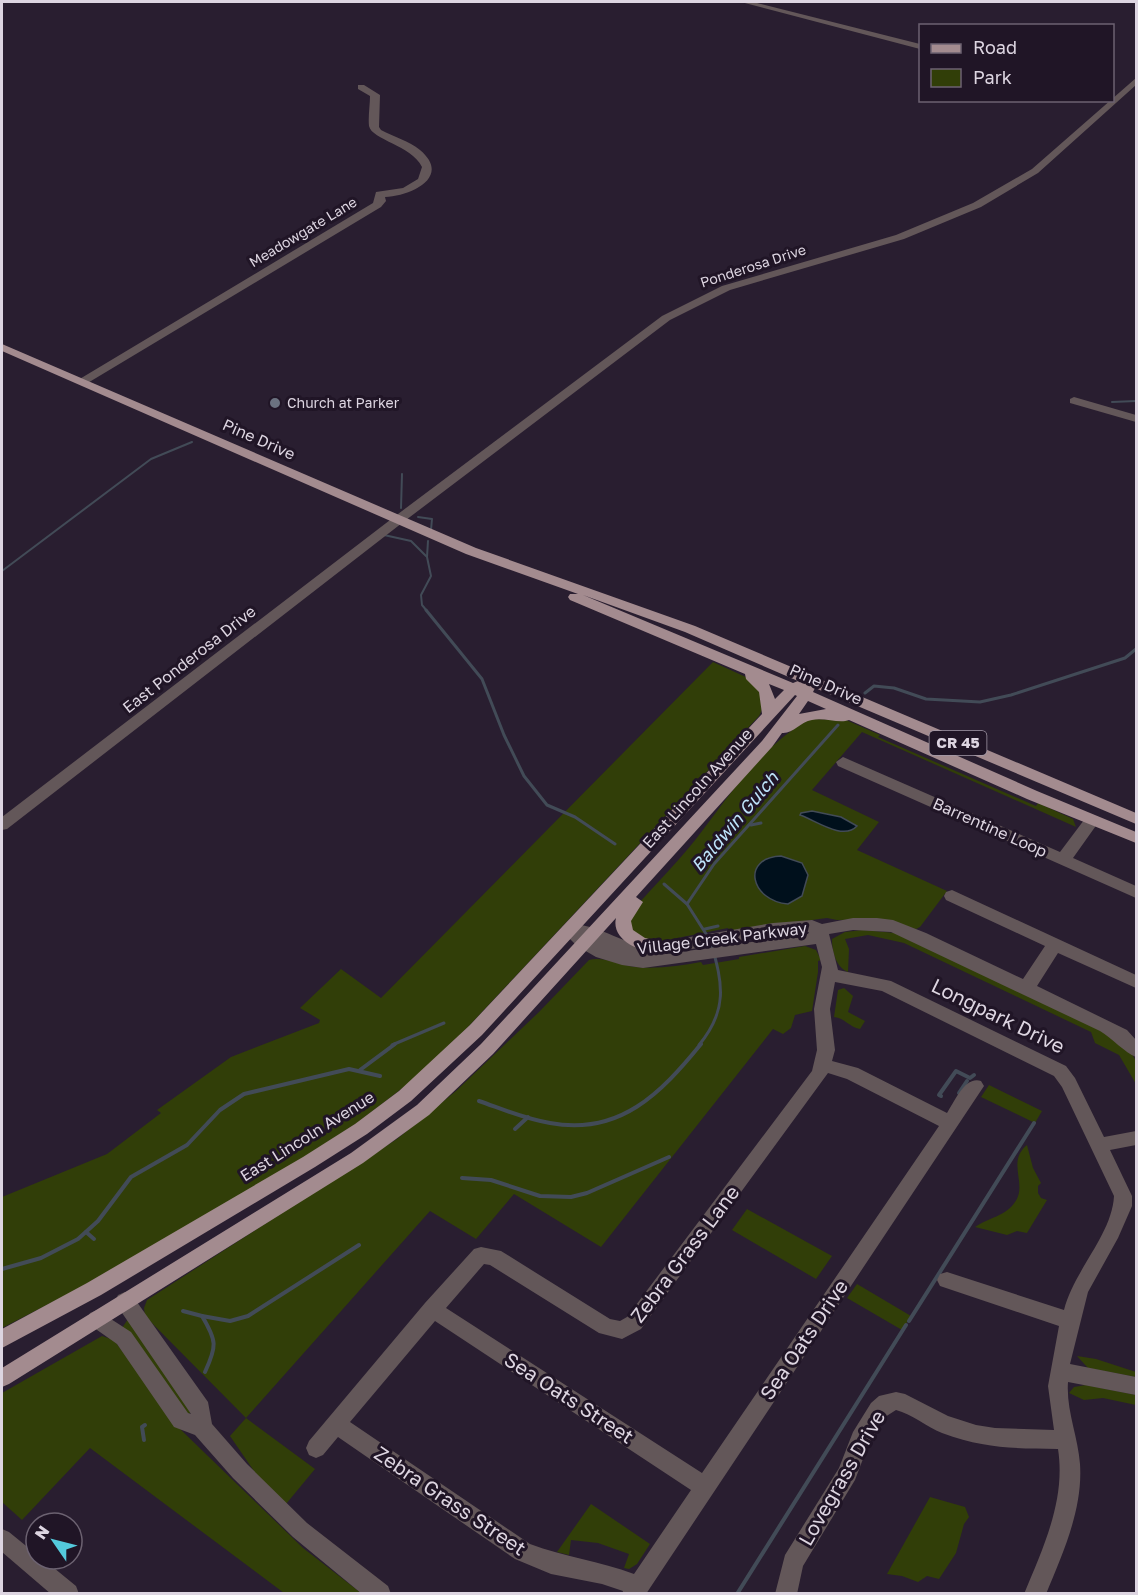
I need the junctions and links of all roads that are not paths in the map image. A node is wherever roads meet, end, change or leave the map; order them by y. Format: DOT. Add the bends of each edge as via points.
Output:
graph roads {
  1 [pos="745,2"];
  2 [pos="919,46"];
  3 [pos="1137,81"];
  4 [pos="361,87"];
  5 [pos="1115,97"];
  6 [pos="1110,102"];
  7 [pos="2,347"];
  8 [pos="82,382"];
  9 [pos="1074,401"];
  10 [pos="1137,418"];
  11 [pos="398,520"];
  12 [pos="502,564"];
  13 [pos="703,653"];
  14 [pos="811,680"];
  15 [pos="800,692"];
  16 [pos="769,715"];
  17 [pos="767,744"];
  18 [pos="924,748"];
  19 [pos="843,762"];
  20 [pos="1137,819"];
  21 [pos="1092,820"];
  22 [pos="2,825"];
  23 [pos="1137,838"];
  24 [pos="661,860"];
  25 [pos="1063,860"];
  26 [pos="1137,892"];
  27 [pos="952,896"];
  28 [pos="569,930"];
  29 [pos="820,930"];
  30 [pos="588,939"];
  31 [pos="1055,944"];
  32 [pos="663,947"];
  33 [pos="697,949"];
  34 [pos="829,975"];
  35 [pos="1137,982"];
  36 [pos="1027,987"];
  37 [pos="1137,1050"];
  38 [pos="823,1065"];
  39 [pos="975,1086"];
  40 [pos="950,1123"];
  41 [pos="1137,1138"];
  42 [pos="1098,1145"];
  43 [pos="947,1280"];
  44 [pos="126,1301"];
  45 [pos="432,1310"];
  46 [pos="98,1319"];
  47 [pos="1071,1321"];
  48 [pos="2,1339"];
  49 [pos="1060,1371"];
  50 [pos="2,1378"];
  51 [pos="1137,1386"];
  52 [pos="336,1424"];
  53 [pos="202,1428"];
  54 [pos="1065,1440"];
  55 [pos="316,1448"];
  56 [pos="705,1487"];
  57 [pos="2,1539"];
  58 [pos="635,1590"];
  59 [pos="68,1593"];
  60 [pos="380,1593"];
  61 [pos="786,1593"];
  62 [pos="1035,1593"];
  1 -- 2 [label="street"];
  3 -- 5 [label="street, Ponderosa Drive"];
  4 -- 8 [label="street, Meadowgate Lane" via="375,95 374,127 378,132 423,159 423,180 398,195 380,194 377,205"];
  6 -- 11 [label="street, Ponderosa Drive" via="1035,171 977,206 900,237 737,284 682,308"];
  7 -- 8 [label="main road, Pine Drive / CR 45"];
  8 -- 11 [label="main road, Pine Drive / CR 45"];
  9 -- 10 [label="street"];
  11 -- 12 [label="main road, Pine Drive / CR 45"];
  11 -- 22 [label="street, East Ponderosa Drive"];
  12 -- 13 [label="main road, Pine Drive / CR 45"];
  12 -- 14 [label="main road, Pine Drive / CR 45" via="690,629"];
  13 -- 15 [label="main road, Pine Drive / CR 45"];
  13 -- 16 [label="main road" via="760,682 768,698"];
  14 -- 15 [label="main road, East Lincoln Avenue"];
  14 -- 20 [label="main road, Pine Drive / CR 45"];
  15 -- 16 [label="main road, East Lincoln Avenue"];
  15 -- 17 [label="main road, East Lincoln Avenue"];
  15 -- 18 [label="main road, Pine Drive / CR 45"];
  16 -- 28 [label="main road, East Lincoln Avenue"];
  17 -- 18 [label="main road" via="796,719 829,714"];
  17 -- 24 [label="main road, East Lincoln Avenue"];
  18 -- 21 [label="main road, Pine Drive / CR 45"];
  19 -- 25 [label="street, Barrentine Loop"];
  21 -- 23 [label="main road, Pine Drive / CR 45"];
  21 -- 25 [label="street"];
  24 -- 30 [label="main road, East Lincoln Avenue"];
  24 -- 32 [label="main road" via="663,872 625,913 622,922 623,930 632,939"];
  25 -- 26 [label="street, Barrentine Loop"];
  27 -- 31 [label="street"];
  28 -- 30 [label="street, Village Creek Parkway"];
  28 -- 48 [label="main road, East Lincoln Avenue" via="452,1054 374,1120 180,1238"];
  29 -- 33 [label="street, Village Creek Parkway" via="813,939"];
  29 -- 34 [label="street, Zebra Grass Lane"];
  29 -- 36 [label="street, Village Creek Parkway" via="861,923 893,926"];
  30 -- 32 [label="street, Village Creek Parkway" via="635,951"];
  30 -- 33 [label="street, Village Creek Parkway" via="614,957 638,962 659,962"];
  30 -- 44 [label="main road, East Lincoln Avenue" via="474,1062 414,1117 357,1158"];
  31 -- 35 [label="street"];
  31 -- 36 [label="street"];
  32 -- 33 [label="street, Village Creek Parkway"];
  34 -- 38 [label="street, Zebra Grass Lane" via="822,1009 827,1040"];
  34 -- 42 [label="street, Longpark Drive" via="885,985 1060,1071 1070,1083"];
  36 -- 37 [label="street, Village Creek Parkway" via="1110,1028"];
  38 -- 40 [label="street" via="852,1073"];
  38 -- 45 [label="street, Zebra Grass Lane" via="814,1083 629,1327 606,1327 488,1254 475,1260"];
  39 -- 40 [label="street, Sea Oats Drive"];
  40 -- 56 [label="street, Sea Oats Drive"];
  41 -- 42 [label="street"];
  42 -- 47 [label="street, Longpark Drive" via="1122,1193 1124,1206 1080,1286"];
  43 -- 47 [label="street"];
  44 -- 46 [label="main road, East Lincoln Avenue"];
  44 -- 53 [label="street" via="201,1409"];
  45 -- 52 [label="street, Zebra Grass Lane"];
  45 -- 56 [label="street, Sea Oats Street"];
  46 -- 50 [label="main road, East Lincoln Avenue"];
  46 -- 53 [label="street" via="124,1338 181,1420"];
  47 -- 49 [label="street, Longpark Drive"];
  49 -- 51 [label="street"];
  49 -- 54 [label="street, Longpark Drive" via="1058,1397"];
  52 -- 55 [label="street, Zebra Grass Lane"];
  52 -- 58 [label="street, Zebra Grass Street" via="522,1552 551,1563 602,1573"];
  53 -- 60 [label="street" via="240,1472 300,1530"];
  54 -- 61 [label="street, Lovegrass Drive" via="981,1436 942,1423 902,1402 883,1405 860,1439 848,1473 793,1562"];
  54 -- 62 [label="street, Longpark Drive" via="1070,1465 1065,1503 1057,1541"];
  56 -- 58 [label="street, Sea Oats Drive"];
  57 -- 59 [label="street"];
}
